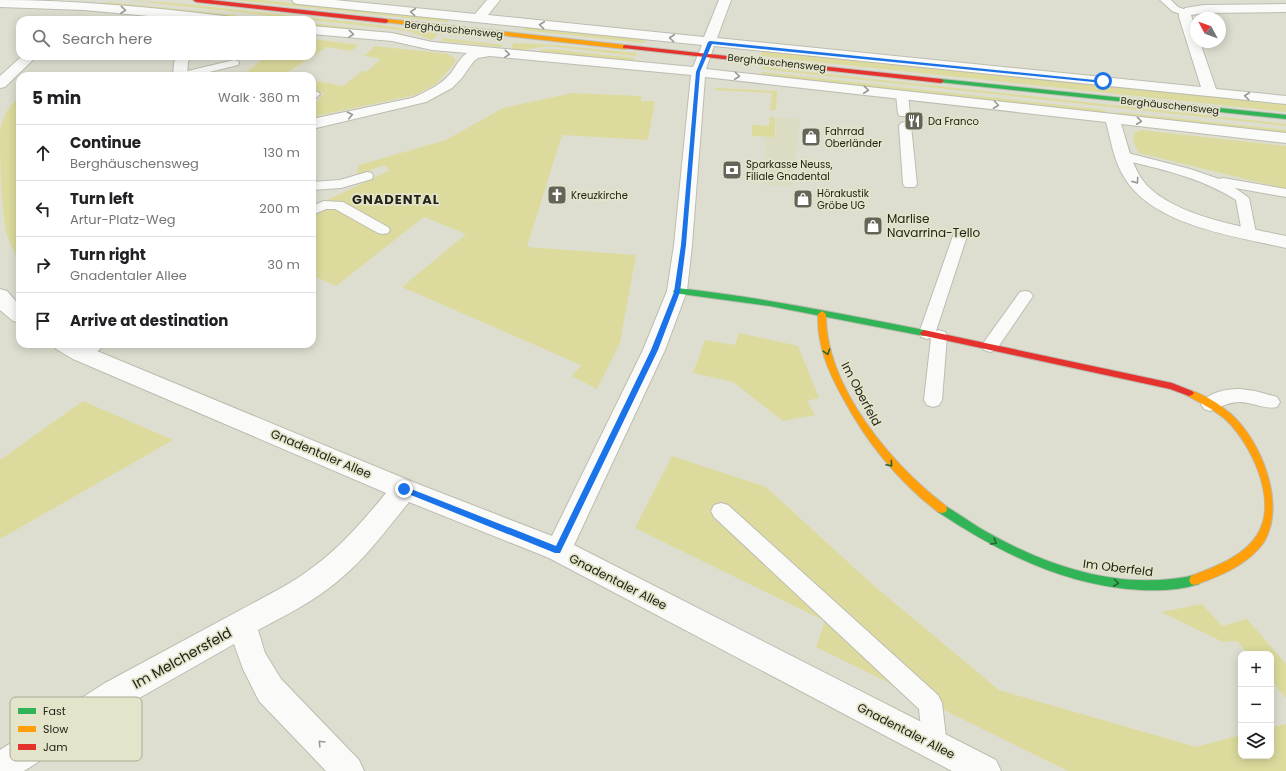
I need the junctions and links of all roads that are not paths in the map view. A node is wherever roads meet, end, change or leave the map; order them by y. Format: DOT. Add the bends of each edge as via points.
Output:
graph roads {
  1 [pos="196,0"];
  2 [pos="298,0"];
  3 [pos="494,0"];
  4 [pos="725,0"];
  5 [pos="1165,0"];
  6 [pos="0,3"];
  7 [pos="97,8"];
  8 [pos="1286,8"];
  9 [pos="1186,13"];
  10 [pos="83,16"];
  11 [pos="178,16"];
  12 [pos="478,19"];
  13 [pos="316,30"];
  14 [pos="488,52"];
  15 [pos="705,56"];
  16 [pos="26,60"];
  17 [pos="182,60"];
  18 [pos="234,63"];
  19 [pos="180,72"];
  20 [pos="197,72"];
  21 [pos="0,84"];
  22 [pos="1210,92"];
  23 [pos="902,94"];
  24 [pos="1286,100"];
  25 [pos="1286,117"];
  26 [pos="1112,118"];
  27 [pos="316,123"];
  28 [pos="1286,138"];
  29 [pos="1124,156"];
  30 [pos="367,176"];
  31 [pos="1215,181"];
  32 [pos="910,184"];
  33 [pos="316,186"];
  34 [pos="1286,193"];
  35 [pos="316,209"];
  36 [pos="383,230"];
  37 [pos="961,233"];
  38 [pos="1249,233"];
  39 [pos="1286,242"];
  40 [pos="677,292"];
  41 [pos="0,296"];
  42 [pos="1025,296"];
  43 [pos="16,313"];
  44 [pos="822,314"];
  45 [pos="933,335"];
  46 [pos="990,346"];
  47 [pos="82,348"];
  48 [pos="933,400"];
  49 [pos="1271,402"];
  50 [pos="1210,404"];
  51 [pos="404,489"];
  52 [pos="721,511"];
  53 [pos="558,550"];
  54 [pos="242,624"];
  55 [pos="111,697"];
  56 [pos="935,746"];
  57 [pos="11,761"];
  58 [pos="0,768"];
  59 [pos="348,771"];
  60 [pos="985,771"];
  1 -- 15 [label="main road, Berghäuschensweg"];
  12 -- 2 [label="street, Berghäuschensweg, one-way"];
  3 -- 12 [label="street"];
  4 -- 15 [label="street"];
  5 -- 9 [label="lane" via="1175,9"];
  6 -- 7 [label="street" via="39,3"];
  7 -- 10 [label="street"];
  7 -- 11 [label="street, one-way"];
  8 -- 9 [label="street" via="1204,8"];
  9 -- 22 [label="street" via="1185,17"];
  15 -- 12 [label="street, Berghäuschensweg, one-way"];
  13 -- 14 [label="street, Berghäuschensweg, one-way" via="392,37 432,46"];
  14 -- 15 [label="street, Berghäuschensweg, one-way"];
  27 -- 14 [label="street, Berghäuschensweg, one-way" via="416,101 450,82 469,58"];
  15 -- 22 [label="street, Berghäuschensweg"];
  15 -- 23 [label="street, Berghäuschensweg, one-way"];
  15 -- 25 [label="main road, Berghäuschensweg"];
  15 -- 40 [label="street"];
  16 -- 21 [label="street"];
  17 -- 19 [label="street"];
  18 -- 20 [label="lane"];
  24 -- 22 [label="street, Berghäuschensweg, one-way"];
  23 -- 26 [label="street, Berghäuschensweg, one-way"];
  23 -- 32 [label="lane"];
  26 -- 28 [label="street, Berghäuschensweg, one-way"];
  26 -- 29 [label="street, Berghäuschensweg"];
  29 -- 31 [label="lane" via="1191,171"];
  29 -- 38 [label="street, Berghäuschensweg, one-way" via="1137,183 1156,200 1196,219"];
  30 -- 33 [label="lane" via="341,184"];
  31 -- 34 [label="lane"];
  31 -- 38 [label="lane" via="1242,198"];
  35 -- 36 [label="lane" via="324,205 338,205"];
  37 -- 45 [label="lane"];
  38 -- 39 [label="street, Berghäuschensweg"];
  40 -- 44 [label="main road, Im Oberfeld" via="714,294"];
  40 -- 53 [label="street" via="654,350"];
  41 -- 43 [label="street"];
  42 -- 46 [label="lane"];
  44 -- 45 [label="main road, Im Oberfeld"];
  44 -- 50 [label="main road, Im Oberfeld, one-way" via="820,325 823,341 842,388 862,426 900,475 938,506 996,544 1040,564 1074,575 1132,585 1190,582 1207,577 1227,566 1259,541 1266,530 1271,503 1254,448 1228,417"];
  45 -- 46 [label="main road, Im Oberfeld"];
  45 -- 48 [label="lane"];
  46 -- 50 [label="main road, Im Oberfeld" via="1172,386"];
  47 -- 51 [label="street, Gnadentaler Allee"];
  49 -- 50 [label="lane" via="1251,396 1232,395"];
  51 -- 53 [label="street, Gnadentaler Allee"];
  51 -- 54 [label="street, Im Melchersfeld" via="362,542 339,564 312,585"];
  52 -- 56 [label="lane" via="930,703"];
  53 -- 56 [label="street, Gnadentaler Allee"];
  54 -- 55 [label="street, Im Melchersfeld"];
  59 -- 54 [label="street, Im Melchersfeld, one-way" via="270,690 253,659"];
  56 -- 60 [label="street, Gnadentaler Allee"];
  57 -- 58 [label="street, Im Melchersfeld"];
}
